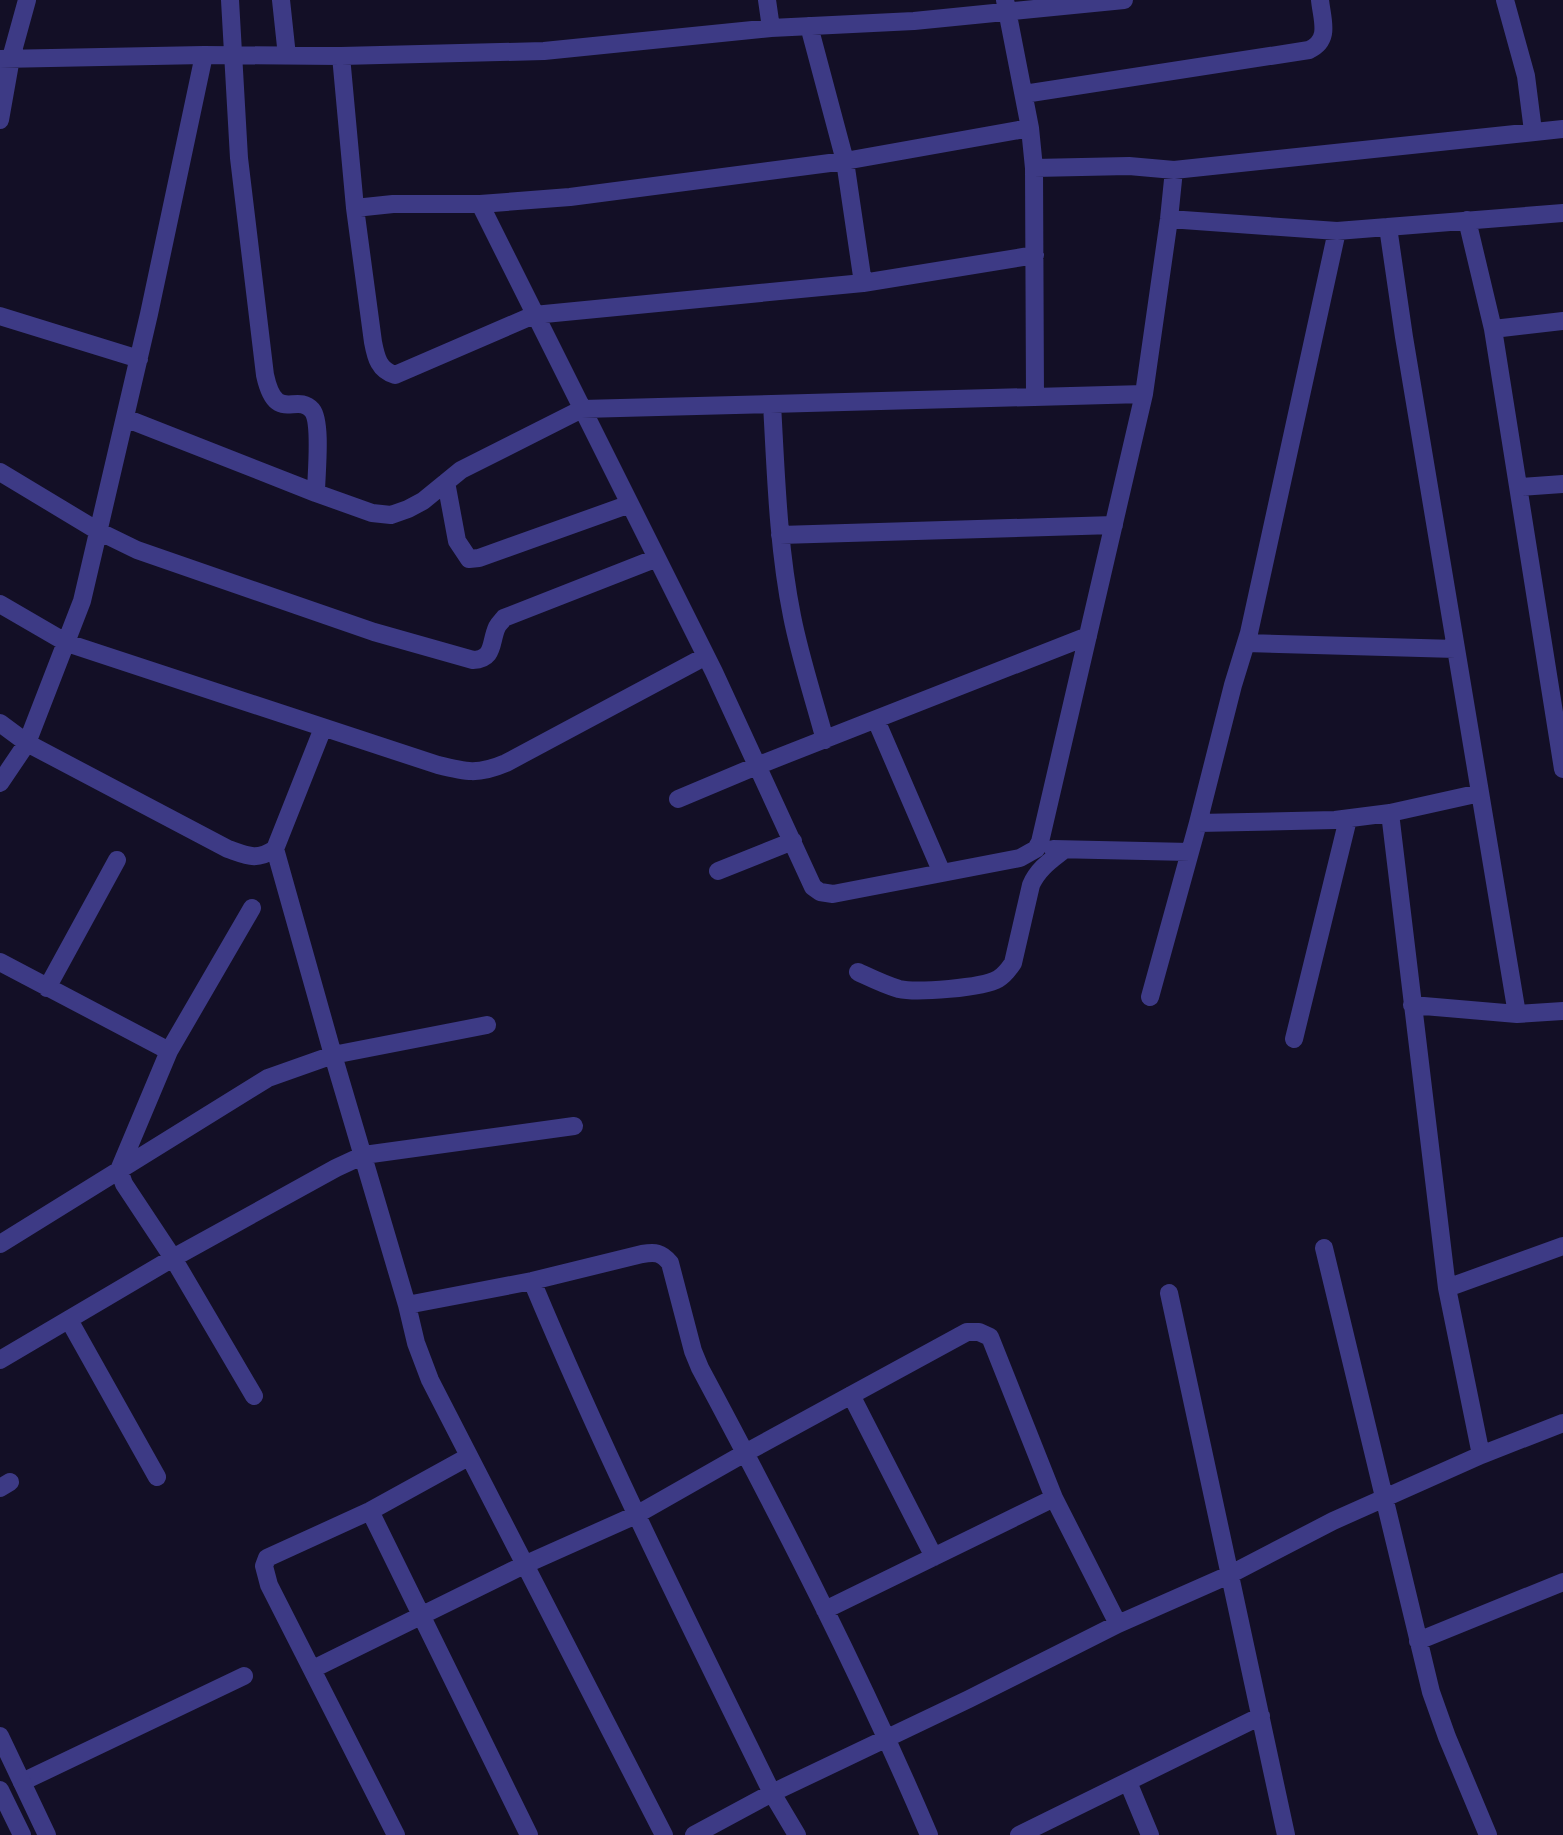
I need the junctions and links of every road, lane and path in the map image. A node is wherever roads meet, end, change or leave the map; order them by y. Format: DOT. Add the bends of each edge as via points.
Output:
graph roads {
  1 [pos="27,0"];
  2 [pos="230,0"];
  3 [pos="281,0"];
  4 [pos="767,0"];
  5 [pos="1124,0"];
  6 [pos="1320,0"];
  7 [pos="1505,0"];
  8 [pos="1006,6"];
  9 [pos="809,26"];
  10 [pos="771,28"];
  11 [pos="204,55"];
  12 [pos="287,56"];
  13 [pos="341,56"];
  14 [pos="234,57"];
  15 [pos="6,59"];
  16 [pos="1024,94"];
  17 [pos="0,120"];
  18 [pos="1031,128"];
  19 [pos="1563,129"];
  20 [pos="1533,131"];
  21 [pos="845,161"];
  22 [pos="1034,169"];
  23 [pos="1174,170"];
  24 [pos="480,204"];
  25 [pos="355,208"];
  26 [pos="1563,214"];
  27 [pos="1169,219"];
  28 [pos="1468,220"];
  29 [pos="1388,226"];
  30 [pos="1337,230"];
  31 [pos="1035,255"];
  32 [pos="863,282"];
  33 [pos="534,315"];
  34 [pos="0,316"];
  35 [pos="1563,321"];
  36 [pos="1493,329"];
  37 [pos="139,359"];
  38 [pos="1144,394"];
  39 [pos="1035,397"];
  40 [pos="772,404"];
  41 [pos="582,409"];
  42 [pos="125,418"];
  43 [pos="0,472"];
  44 [pos="446,482"];
  45 [pos="1563,484"];
  46 [pos="1520,487"];
  47 [pos="316,493"];
  48 [pos="630,504"];
  49 [pos="1114,525"];
  50 [pos="98,531"];
  51 [pos="780,535"];
  52 [pos="657,558"];
  53 [pos="3,612"];
  54 [pos="1088,636"];
  55 [pos="67,643"];
  56 [pos="1246,643"];
  57 [pos="1456,649"];
  58 [pos="706,656"];
  59 [pos="1556,679"];
  60 [pos="876,720"];
  61 [pos="0,723"];
  62 [pos="323,728"];
  63 [pos="825,740"];
  64 [pos="27,743"];
  65 [pos="759,765"];
  66 [pos="1563,769"];
  67 [pos="0,783"];
  68 [pos="1480,793"];
  69 [pos="678,799"];
  70 [pos="1390,813"];
  71 [pos="1348,818"];
  72 [pos="1198,823"];
  73 [pos="793,841"];
  74 [pos="275,849"];
  75 [pos="1036,849"];
  76 [pos="1064,850"];
  77 [pos="1190,852"];
  78 [pos="117,860"];
  79 [pos="718,871"];
  80 [pos="943,873"];
  81 [pos="251,908"];
  82 [pos="0,962"];
  83 [pos="858,972"];
  84 [pos="47,988"];
  85 [pos="1150,997"];
  86 [pos="1412,1005"];
  87 [pos="1563,1011"];
  88 [pos="1517,1014"];
  89 [pos="487,1025"];
  90 [pos="1294,1039"];
  91 [pos="169,1051"];
  92 [pos="333,1055"];
  93 [pos="574,1126"];
  94 [pos="363,1155"];
  95 [pos="119,1170"];
  96 [pos="0,1244"];
  97 [pos="1563,1246"];
  98 [pos="1324,1248"];
  99 [pos="173,1258"];
  100 [pos="532,1281"];
  101 [pos="1447,1288"];
  102 [pos="1168,1293"];
  103 [pos="407,1305"];
  104 [pos="69,1320"];
  105 [pos="0,1360"];
  106 [pos="851,1395"];
  107 [pos="254,1396"];
  108 [pos="1563,1423"];
  109 [pos="745,1453"];
  110 [pos="1481,1455"];
  111 [pos="468,1457"];
  112 [pos="157,1476"];
  113 [pos="1384,1498"];
  114 [pos="1054,1499"];
  115 [pos="370,1511"];
  116 [pos="636,1515"];
  117 [pos="934,1557"];
  118 [pos="524,1565"];
  119 [pos="1229,1575"];
  120 [pos="1561,1588"];
  121 [pos="825,1610"];
  122 [pos="421,1617"];
  123 [pos="1118,1624"];
  124 [pos="1418,1641"];
  125 [pos="313,1669"];
  126 [pos="244,1676"];
  127 [pos="1261,1716"];
  128 [pos="0,1736"];
  129 [pos="888,1739"];
  130 [pos="22,1782"];
  131 [pos="1128,1782"];
  132 [pos="0,1790"];
  133 [pos="772,1793"];
  134 [pos="22,1835"];
  135 [pos="47,1835"];
  136 [pos="396,1835"];
  137 [pos="529,1835"];
  138 [pos="664,1835"];
  139 [pos="694,1835"];
  140 [pos="797,1835"];
  141 [pos="929,1835"];
  142 [pos="1019,1835"];
  143 [pos="1150,1835"];
  144 [pos="1286,1835"];
  145 [pos="1488,1835"];
  1 -- 15 [label="street"];
  2 -- 14 [label="street"];
  3 -- 12 [label="street"];
  4 -- 10 [label="street"];
  5 -- 8 [label="street"];
  6 -- 16 [label="street" via="1324,36 1309,50"];
  7 -- 20 [label="street" via="1526,76"];
  8 -- 9 [label="street" via="914,21"];
  8 -- 16 [label="street"];
  9 -- 10 [label="street"];
  9 -- 21 [label="street"];
  10 -- 13 [label="street" via="544,51"];
  11 -- 14 [label="street"];
  11 -- 15 [label="street"];
  11 -- 37 [label="street"];
  12 -- 13 [label="street"];
  12 -- 14 [label="street"];
  13 -- 25 [label="street"];
  14 -- 47 [label="street" via="239,158 265,375 276,401 287,406 303,404 312,410 317,422"];
  15 -- 17 [label="street"];
  16 -- 18 [label="street"];
  18 -- 21 [label="street"];
  18 -- 22 [label="street"];
  19 -- 20 [label="street"];
  20 -- 23 [label="street"];
  21 -- 24 [label="street" via="570,197"];
  21 -- 32 [label="street"];
  22 -- 23 [label="street" via="1129,166"];
  22 -- 31 [label="street"];
  23 -- 27 [label="street"];
  24 -- 25 [label="street"];
  24 -- 33 [label="street"];
  25 -- 33 [label="street" via="373,342 377,361 386,372 405,373"];
  26 -- 28 [label="street"];
  27 -- 30 [label="street"];
  27 -- 38 [label="street"];
  28 -- 29 [label="street"];
  28 -- 36 [label="street"];
  29 -- 30 [label="street"];
  29 -- 57 [label="street"];
  30 -- 56 [label="street"];
  31 -- 32 [label="street"];
  31 -- 39 [label="street"];
  32 -- 33 [label="street"];
  33 -- 41 [label="street"];
  34 -- 37 [label="street"];
  35 -- 36 [label="street"];
  36 -- 46 [label="street"];
  37 -- 42 [label="street"];
  38 -- 39 [label="street"];
  38 -- 49 [label="street"];
  39 -- 40 [label="street"];
  40 -- 41 [label="street"];
  40 -- 51 [label="street"];
  41 -- 44 [label="street"];
  41 -- 48 [label="street"];
  42 -- 47 [label="street"];
  42 -- 50 [label="street"];
  43 -- 50 [label="street"];
  44 -- 47 [label="street" via="408,509 391,514 372,513"];
  44 -- 48 [label="street" via="457,541 468,559"];
  45 -- 46 [label="street"];
  46 -- 59 [label="street"];
  48 -- 52 [label="street"];
  49 -- 51 [label="street"];
  49 -- 54 [label="street"];
  50 -- 52 [label="street" via="137,550 473,660 489,655 504,618"];
  50 -- 55 [label="street"];
  51 -- 63 [label="street" via="793,619"];
  52 -- 58 [label="street"];
  53 -- 55 [label="street"];
  54 -- 60 [label="street"];
  54 -- 75 [label="street"];
  55 -- 62 [label="street"];
  55 -- 64 [label="street"];
  56 -- 57 [label="street"];
  56 -- 72 [label="street"];
  57 -- 68 [label="street"];
  58 -- 62 [label="street" via="487,771 466,772 438,765"];
  58 -- 65 [label="street"];
  59 -- 66 [label="street"];
  60 -- 63 [label="street"];
  60 -- 80 [label="street"];
  61 -- 64 [label="street"];
  62 -- 74 [label="street"];
  63 -- 65 [label="street"];
  64 -- 67 [label="street"];
  64 -- 74 [label="street" via="228,849 263,857"];
  65 -- 69 [label="street"];
  65 -- 73 [label="street"];
  68 -- 70 [label="street"];
  68 -- 88 [label="street"];
  70 -- 71 [label="street"];
  70 -- 86 [label="street"];
  71 -- 72 [label="street"];
  71 -- 90 [label="street"];
  72 -- 77 [label="street"];
  73 -- 79 [label="street"];
  73 -- 80 [label="street" via="813,887 820,892 832,894"];
  74 -- 92 [label="street"];
  75 -- 76 [label="street"];
  75 -- 80 [label="street" via="1020,858"];
  76 -- 77 [label="street"];
  76 -- 83 [label="street" via="1035,875 1013,963 996,980 915,991"];
  77 -- 85 [label="street"];
  78 -- 84 [label="street"];
  81 -- 91 [label="street"];
  82 -- 84 [label="street"];
  84 -- 91 [label="street"];
  86 -- 88 [label="street"];
  86 -- 101 [label="street"];
  87 -- 88 [label="street"];
  89 -- 92 [label="street"];
  91 -- 95 [label="street"];
  92 -- 94 [label="street"];
  92 -- 95 [label="street" via="268,1078"];
  93 -- 94 [label="street"];
  94 -- 99 [label="street"];
  94 -- 103 [label="street"];
  95 -- 96 [label="street"];
  95 -- 99 [label="street"];
  97 -- 101 [label="street"];
  98 -- 113 [label="street"];
  99 -- 104 [label="street"];
  99 -- 107 [label="street"];
  100 -- 103 [label="street"];
  100 -- 109 [label="street" via="642,1254 665,1256 696,1359"];
  100 -- 116 [label="street"];
  101 -- 110 [label="street"];
  102 -- 119 [label="street"];
  103 -- 111 [label="street" via="430,1380"];
  104 -- 105 [label="street"];
  104 -- 112 [label="street"];
  106 -- 109 [label="street"];
  106 -- 114 [label="street" via="967,1332 990,1337"];
  106 -- 117 [label="street"];
  108 -- 110 [label="street"];
  109 -- 116 [label="street"];
  109 -- 121 [label="street"];
  110 -- 113 [label="street"];
  111 -- 115 [label="street"];
  111 -- 118 [label="street"];
  113 -- 119 [label="street"];
  113 -- 124 [label="street"];
  114 -- 117 [label="street"];
  114 -- 123 [label="street"];
  115 -- 122 [label="street"];
  115 -- 125 [label="street" via="267,1558 264,1566 269,1585"];
  116 -- 118 [label="street"];
  116 -- 133 [label="street"];
  117 -- 121 [label="street"];
  118 -- 122 [label="street"];
  118 -- 138 [label="street"];
  119 -- 123 [label="street"];
  119 -- 127 [label="street"];
  120 -- 124 [label="street"];
  121 -- 129 [label="street"];
  122 -- 125 [label="street"];
  122 -- 137 [label="street"];
  123 -- 129 [label="street"];
  124 -- 145 [label="street" via="1447,1737"];
  125 -- 136 [label="street"];
  126 -- 130 [label="street"];
  127 -- 131 [label="street"];
  127 -- 144 [label="street"];
  128 -- 130 [label="street"];
  129 -- 133 [label="street"];
  129 -- 141 [label="street"];
  130 -- 135 [label="street"];
  131 -- 142 [label="street"];
  131 -- 143 [label="street"];
  132 -- 134 [label="street"];
  133 -- 139 [label="street"];
  133 -- 140 [label="street"];
}
